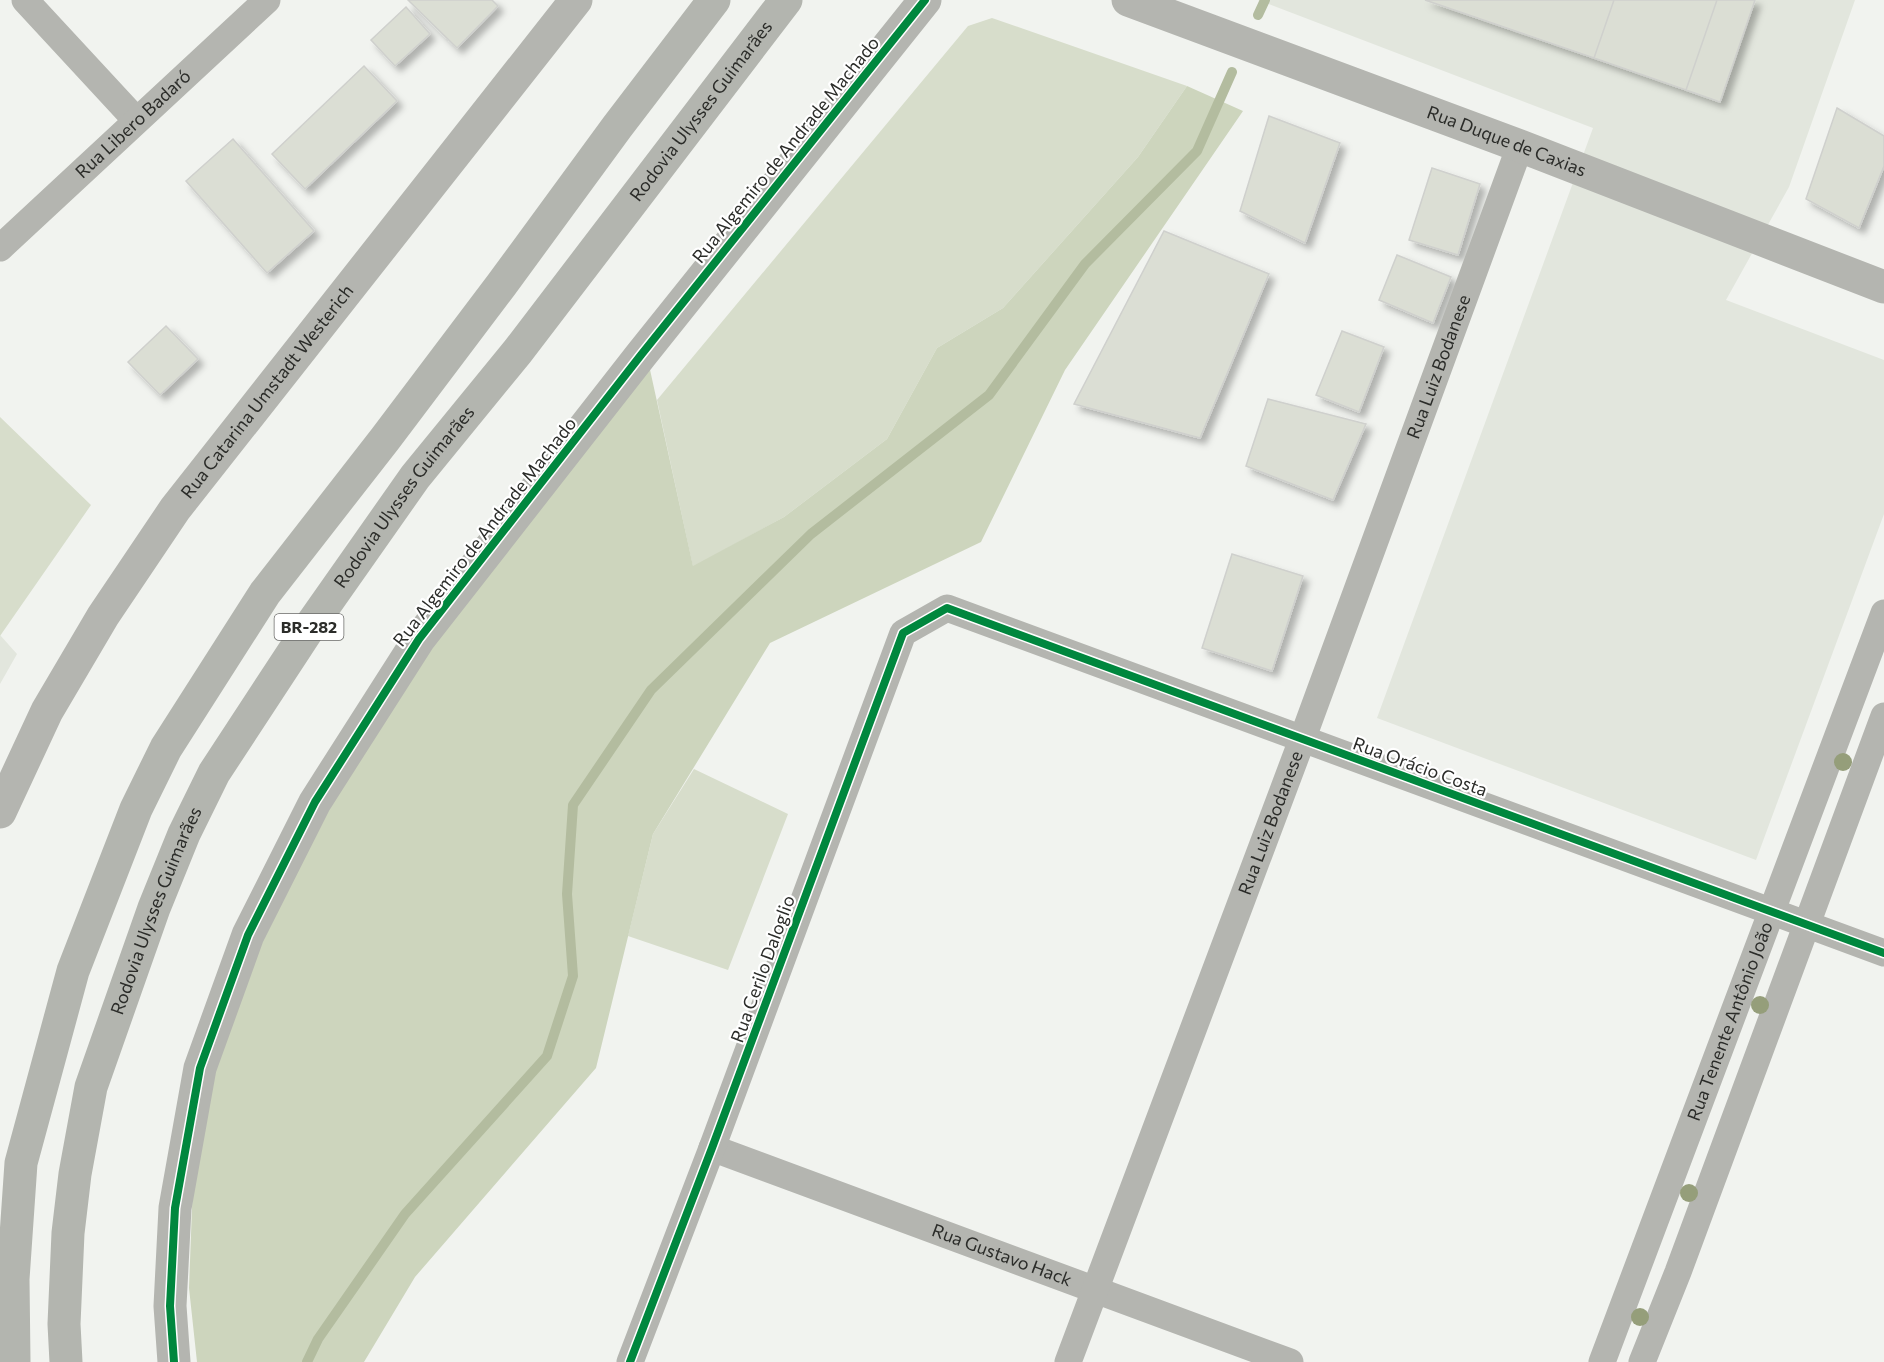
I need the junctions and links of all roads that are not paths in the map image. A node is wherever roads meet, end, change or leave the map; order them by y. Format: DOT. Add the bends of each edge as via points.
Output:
graph roads {
  1 [pos="25,0"];
  2 [pos="267,0"];
  3 [pos="576,0"];
  4 [pos="714,0"];
  5 [pos="786,0"];
  6 [pos="925,0"];
  7 [pos="1128,0"];
  8 [pos="136,120"];
  9 [pos="1520,146"];
  10 [pos="0,248"];
  11 [pos="1884,287"];
  12 [pos="946,608"];
  13 [pos="1884,613"];
  14 [pos="1848,710"];
  15 [pos="1883,718"];
  16 [pos="1302,740"];
  17 [pos="0,812"];
  18 [pos="1772,912"];
  19 [pos="1807,924"];
  20 [pos="1884,953"];
  21 [pos="1697,1110"];
  22 [pos="1734,1122"];
  23 [pos="712,1148"];
  24 [pos="1642,1259"];
  25 [pos="1678,1272"];
  26 [pos="1096,1289"];
  27 [pos="14,1362"];
  28 [pos="66,1362"];
  29 [pos="174,1362"];
  30 [pos="630,1362"];
  31 [pos="1068,1362"];
  32 [pos="1290,1362"];
  33 [pos="1602,1362"];
  34 [pos="1642,1362"];
  1 -- 8 [label="street"];
  2 -- 8 [label="street, Rua Libero Badaró"];
  3 -- 17 [label="street, Rua Catarina Umstadt Westerich" via="175,509 103,616 47,711"];
  4 -- 27 [label="highway, BR-282" via="265,593 166,748 136,809 73,971 21,1163 13,1279"];
  5 -- 28 [label="highway, Rodovia Ulysses Guimarães / BR-282" via="518,351 415,477 310,625 214,773 154,908 91,1087 68,1233"];
  6 -- 29 [label="street, Rua Algemiro de Andrade Machado" via="419,639 315,801 248,935 200,1068 176,1208 170,1306"];
  7 -- 9 [label="street, Rua Duque de Caxias"];
  8 -- 10 [label="street, Rua Libero Badaró"];
  9 -- 11 [label="street, Rua Duque de Caxias"];
  9 -- 16 [label="street, Rua Luiz Bodanese"];
  12 -- 16 [label="street, Rua Orácio Costa"];
  12 -- 23 [label="street, Rua Cerilo Daloglio" via="903,633"];
  13 -- 14 [label="street, Rua Tenente Antônio João"];
  14 -- 15 [label="street"];
  14 -- 18 [label="street, Rua Tenente Antônio João"];
  15 -- 19 [label="street, Rua Tenente Antônio João"];
  16 -- 18 [label="street, Rua Orácio Costa"];
  16 -- 26 [label="street, Rua Luiz Bodanese"];
  18 -- 19 [label="street, Rua Orácio Costa"];
  18 -- 21 [label="street, Rua Tenente Antônio João"];
  19 -- 20 [label="street, Rua Orácio Costa"];
  19 -- 22 [label="street, Rua Tenente Antônio João"];
  21 -- 22 [label="street"];
  21 -- 24 [label="street, Rua Tenente Antônio João"];
  22 -- 25 [label="street, Rua Tenente Antônio João"];
  23 -- 26 [label="street, Rua Gustavo Hack"];
  23 -- 30 [label="street, Rua Cerilo Daloglio"];
  24 -- 25 [label="street"];
  24 -- 33 [label="street, Rua Tenente Antônio João"];
  25 -- 34 [label="street, Rua Tenente Antônio João"];
  26 -- 31 [label="street, Rua Luiz Bodanese"];
  26 -- 32 [label="street, Rua Gustavo Hack"];
}
